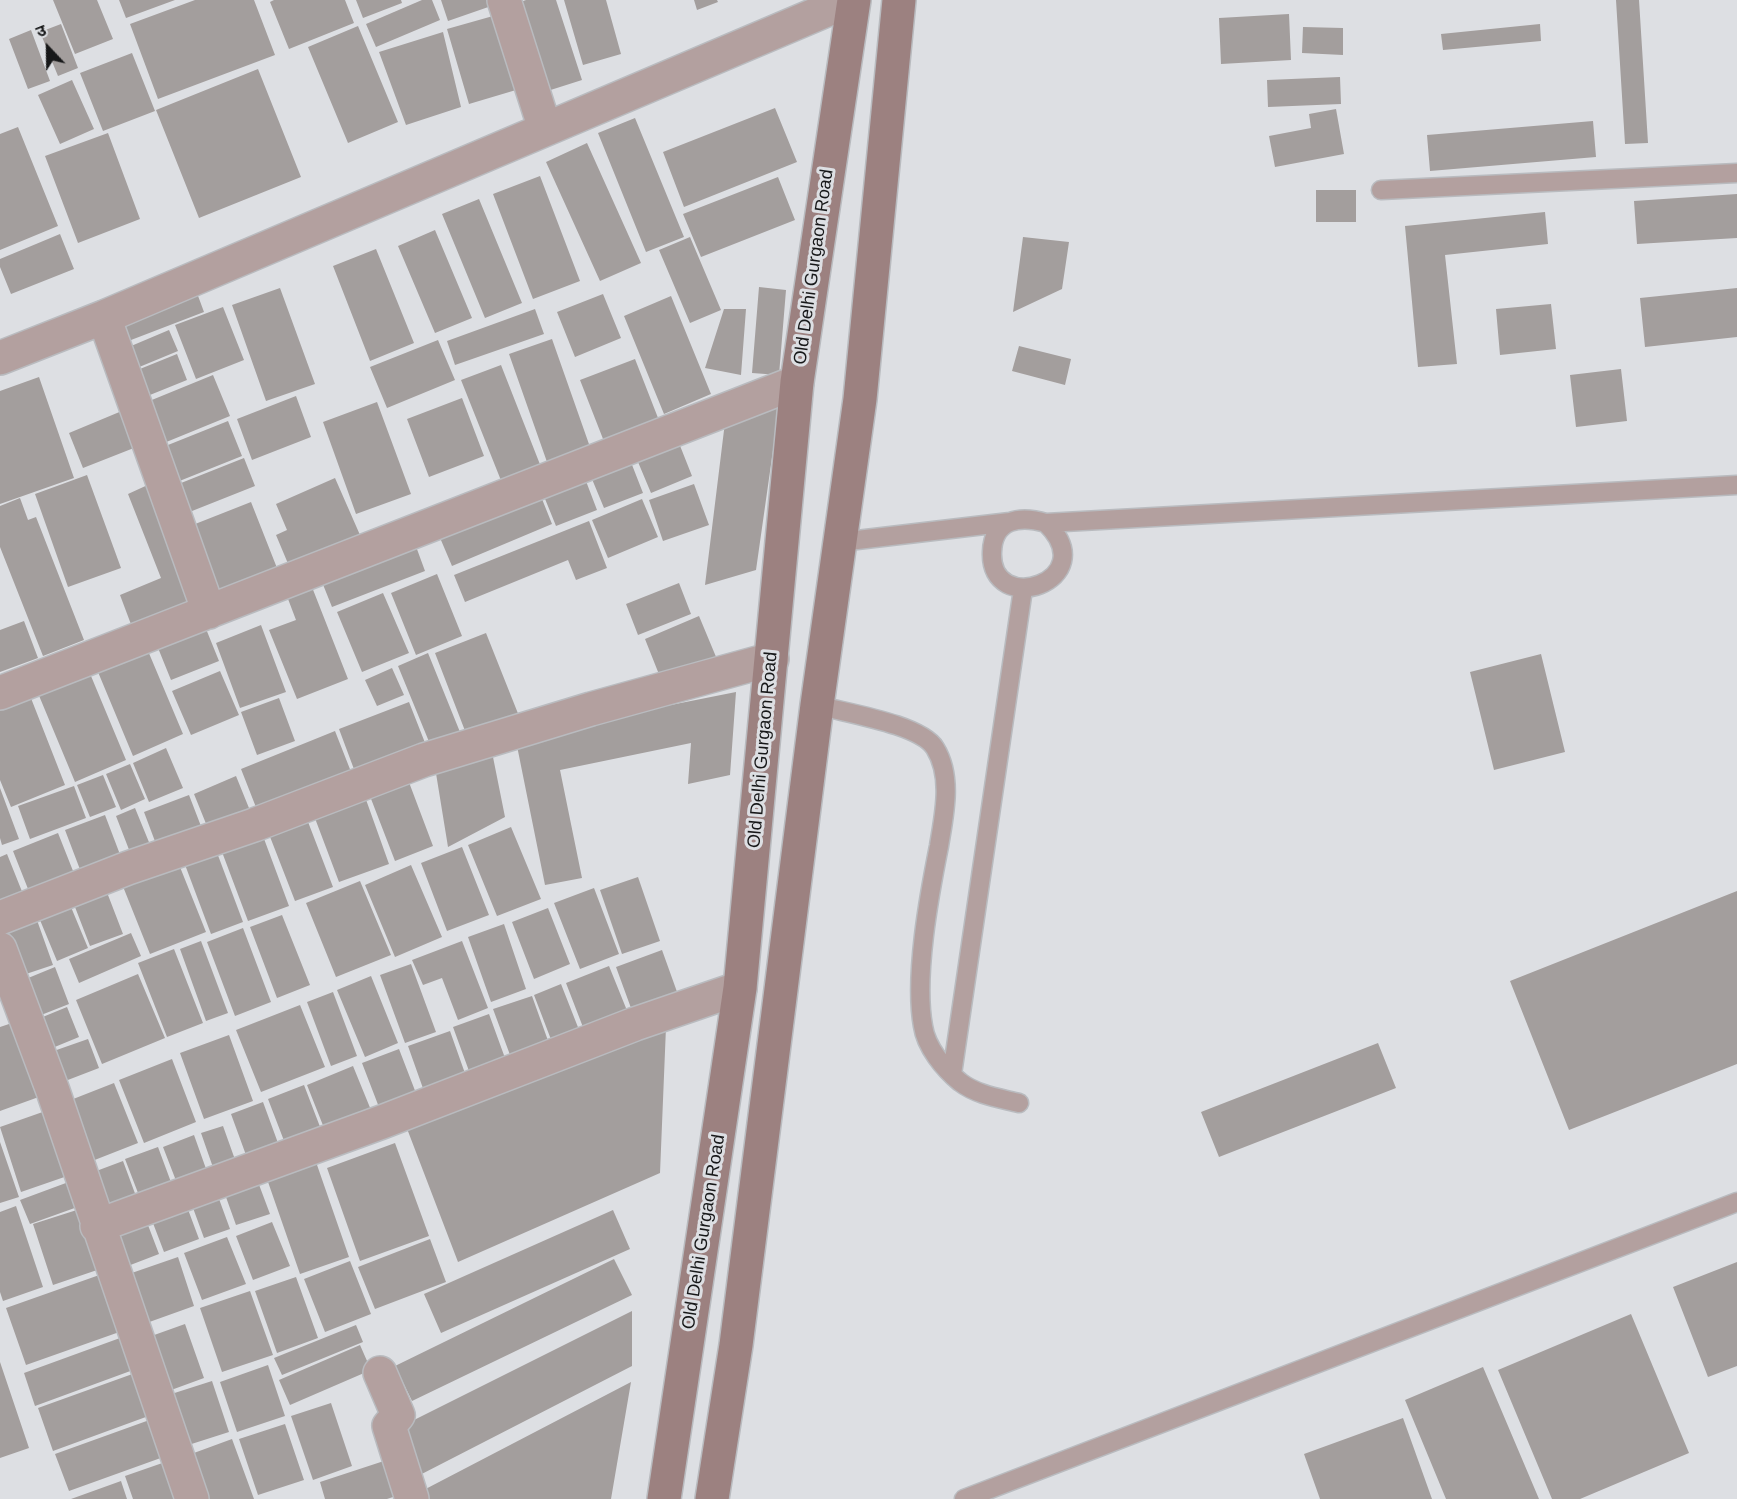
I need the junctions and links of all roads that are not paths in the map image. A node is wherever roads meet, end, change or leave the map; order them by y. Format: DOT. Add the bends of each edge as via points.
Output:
graph roads {
  1 [pos="504,0"];
  2 [pos="852,0"];
  3 [pos="899,0"];
  4 [pos="545,129"];
  5 [pos="1737,174"];
  6 [pos="1381,190"];
  7 [pos="104,317"];
  8 [pos="0,358"];
  9 [pos="797,382"];
  10 [pos="1737,485"];
  11 [pos="1010,522"];
  12 [pos="1046,523"];
  13 [pos="840,542"];
  14 [pos="1023,589"];
  15 [pos="209,612"];
  16 [pos="772,659"];
  17 [pos="0,693"];
  18 [pos="817,705"];
  19 [pos="0,918"];
  20 [pos="0,949"];
  21 [pos="740,988"];
  22 [pos="952,1074"];
  23 [pos="1019,1104"];
  24 [pos="1737,1202"];
  25 [pos="97,1226"];
  26 [pos="380,1373"];
  27 [pos="192,1499"];
  28 [pos="412,1499"];
  29 [pos="664,1499"];
  30 [pos="712,1499"];
  31 [pos="964,1499"];
  1 -- 4 [label="street"];
  2 -- 4 [label="street"];
  2 -- 9 [label="main road, Old Delhi Gurgaon Road"];
  3 -- 13 [label="main road" via="860,399"];
  4 -- 7 [label="street"];
  5 -- 6 [label="lane"];
  7 -- 8 [label="street"];
  7 -- 15 [label="street"];
  9 -- 15 [label="street"];
  9 -- 16 [label="main road, Old Delhi Gurgaon Road"];
  10 -- 12 [label="lane"];
  11 -- 12 [label="lane" via="1028,518"];
  11 -- 13 [label="lane"];
  11 -- 14 [label="lane" via="995,538 991,560 997,574 1008,584"];
  12 -- 14 [label="lane" via="1057,534 1063,549 1061,565 1039,587"];
  13 -- 18 [label="main road"];
  14 -- 22 [label="lane"];
  15 -- 17 [label="street"];
  16 -- 19 [label="street" via="424,760"];
  16 -- 21 [label="main road, Old Delhi Gurgaon Road"];
  18 -- 22 [label="lane" via="915,732 935,747 945,778 946,809 919,983 923,1028 936,1057"];
  18 -- 30 [label="main road" via="736,1345"];
  20 -- 25 [label="street" via="53,1091"];
  21 -- 25 [label="street"];
  21 -- 29 [label="main road, Old Delhi Gurgaon Road"];
  22 -- 23 [label="lane" via="983,1094"];
  24 -- 31 [label="lane"];
  25 -- 27 [label="street"];
  26 -- 28 [label="street" via="398,1415 389,1426"];
}
